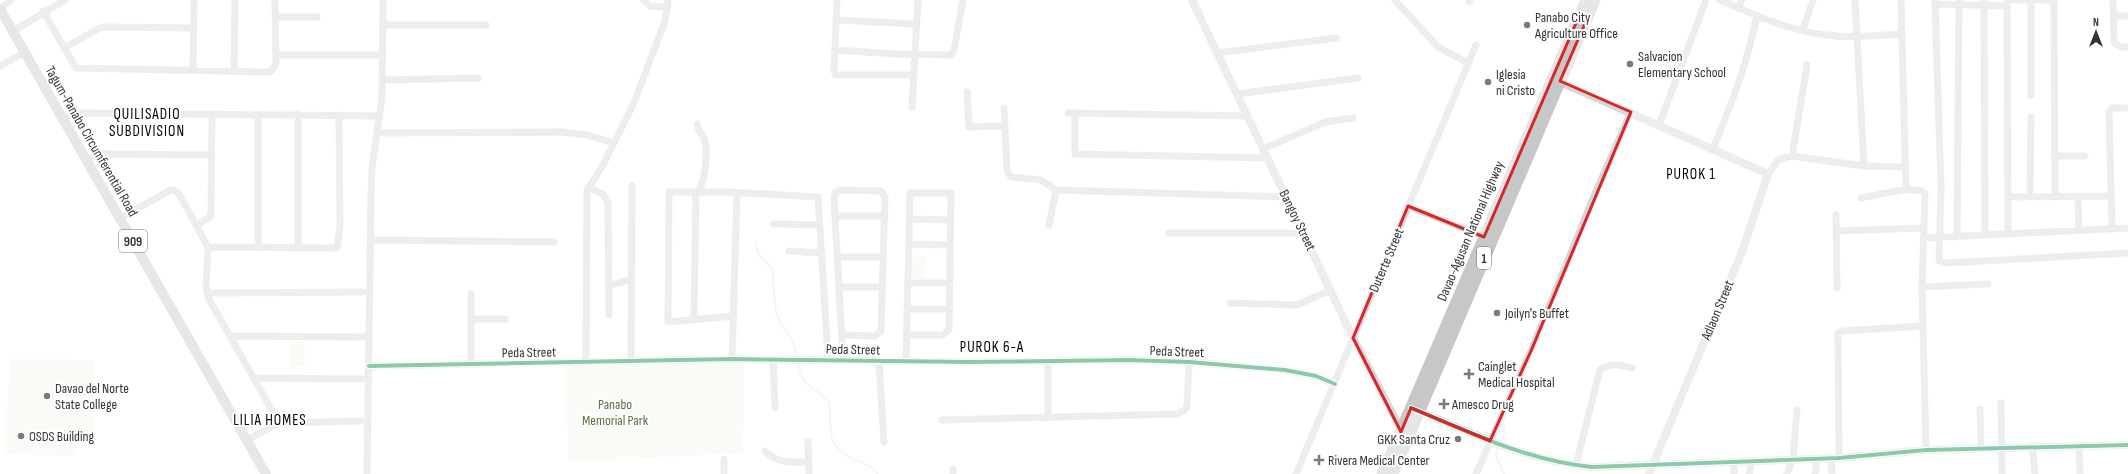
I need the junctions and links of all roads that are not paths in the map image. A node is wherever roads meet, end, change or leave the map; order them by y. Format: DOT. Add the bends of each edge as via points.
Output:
graph roads {
  1 [pos="11,0"];
  2 [pos="65,0"];
  3 [pos="194,0"];
  4 [pos="234,0"];
  5 [pos="276,0"];
  6 [pos="382,0"];
  7 [pos="644,0"];
  8 [pos="837,0"];
  9 [pos="918,0"];
  10 [pos="963,0"];
  11 [pos="1192,0"];
  12 [pos="1395,0"];
  13 [pos="1586,0"];
  14 [pos="1595,0"];
  15 [pos="1706,0"];
  16 [pos="1720,0"];
  17 [pos="1742,0"];
  18 [pos="1813,0"];
  19 [pos="1855,0"];
  20 [pos="1901,0"];
  21 [pos="2031,0"];
  22 [pos="2054,0"];
  23 [pos="2113,0"];
  24 [pos="1935,2"];
  25 [pos="1959,2"];
  26 [pos="2006,2"];
  27 [pos="1984,3"];
  28 [pos="668,4"];
  29 [pos="1738,8"];
  30 [pos="0,9"];
  31 [pos="43,11"];
  32 [pos="1757,15"];
  33 [pos="2113,16"];
  34 [pos="2128,16"];
  35 [pos="317,17"];
  36 [pos="1583,17"];
  37 [pos="276,18"];
  38 [pos="836,20"];
  39 [pos="382,24"];
  40 [pos="916,24"];
  41 [pos="486,25"];
  42 [pos="193,28"];
  43 [pos="1803,30"];
  44 [pos="13,31"];
  45 [pos="1901,34"];
  46 [pos="1857,37"];
  47 [pos="1336,38"];
  48 [pos="1476,45"];
  49 [pos="2128,47"];
  50 [pos="64,48"];
  51 [pos="835,50"];
  52 [pos="25,52"];
  53 [pos="1217,53"];
  54 [pos="276,55"];
  55 [pos="382,55"];
  56 [pos="914,55"];
  57 [pos="1468,63"];
  58 [pos="1807,65"];
  59 [pos="0,66"];
  60 [pos="194,70"];
  61 [pos="234,72"];
  62 [pos="914,75"];
  63 [pos="478,78"];
  64 [pos="1358,78"];
  65 [pos="382,80"];
  66 [pos="1556,80"];
  67 [pos="967,92"];
  68 [pos="1237,94"];
  69 [pos="2031,95"];
  70 [pos="912,107"];
  71 [pos="1004,108"];
  72 [pos="2128,108"];
  73 [pos="1631,112"];
  74 [pos="212,114"];
  75 [pos="258,114"];
  76 [pos="298,114"];
  77 [pos="340,115"];
  78 [pos="380,116"];
  79 [pos="1247,116"];
  80 [pos="2031,117"];
  81 [pos="63,118"];
  82 [pos="1353,118"];
  83 [pos="697,124"];
  84 [pos="1659,125"];
  85 [pos="1004,126"];
  86 [pos="377,133"];
  87 [pos="613,144"];
  88 [pos="1264,148"];
  89 [pos="1713,149"];
  90 [pos="212,155"];
  91 [pos="1792,156"];
  92 [pos="2054,156"];
  93 [pos="2085,156"];
  94 [pos="1268,158"];
  95 [pos="86,159"];
  96 [pos="1864,166"];
  97 [pos="1906,167"];
  98 [pos="1768,174"];
  99 [pos="632,185"];
  100 [pos="588,187"];
  101 [pos="1056,190"];
  102 [pos="1906,190"];
  103 [pos="697,192"];
  104 [pos="737,194"];
  105 [pos="2112,196"];
  106 [pos="1287,197"];
  107 [pos="2009,197"];
  108 [pos="2030,197"];
  109 [pos="2055,197"];
  110 [pos="2078,197"];
  111 [pos="1861,198"];
  112 [pos="1408,206"];
  113 [pos="1836,215"];
  114 [pos="835,216"];
  115 [pos="885,216"];
  116 [pos="120,218"];
  117 [pos="910,219"];
  118 [pos="951,220"];
  119 [pos="774,224"];
  120 [pos="197,225"];
  121 [pos="820,225"];
  122 [pos="1049,225"];
  123 [pos="1924,228"];
  124 [pos="2128,228"];
  125 [pos="2112,229"];
  126 [pos="2079,230"];
  127 [pos="1836,231"];
  128 [pos="1169,233"];
  129 [pos="1304,233"];
  130 [pos="2008,234"];
  131 [pos="1985,235"];
  132 [pos="1957,237"];
  133 [pos="1924,238"];
  134 [pos="1938,238"];
  135 [pos="1488,239"];
  136 [pos="370,240"];
  137 [pos="554,242"];
  138 [pos="909,244"];
  139 [pos="950,245"];
  140 [pos="208,248"];
  141 [pos="258,248"];
  142 [pos="298,248"];
  143 [pos="789,251"];
  144 [pos="822,253"];
  145 [pos="2128,253"];
  146 [pos="838,257"];
  147 [pos="883,257"];
  148 [pos="631,279"];
  149 [pos="908,283"];
  150 [pos="950,283"];
  151 [pos="1988,284"];
  152 [pos="609,286"];
  153 [pos="882,287"];
  154 [pos="1922,287"];
  155 [pos="839,288"];
  156 [pos="1837,288"];
  157 [pos="1331,290"];
  158 [pos="363,292"];
  159 [pos="207,293"];
  160 [pos="471,294"];
  161 [pos="1230,303"];
  162 [pos="907,309"];
  163 [pos="949,309"];
  164 [pos="609,315"];
  165 [pos="733,316"];
  166 [pos="471,319"];
  167 [pos="505,319"];
  168 [pos="694,320"];
  169 [pos="1923,326"];
  170 [pos="842,335"];
  171 [pos="907,335"];
  172 [pos="230,336"];
  173 [pos="363,337"];
  174 [pos="1353,338"];
  175 [pos="732,359"];
  176 [pos="773,359"];
  177 [pos="828,360"];
  178 [pos="843,360"];
  179 [pos="879,360"];
  180 [pos="906,360"];
  181 [pos="1048,361"];
  182 [pos="586,362"];
  183 [pos="631,362"];
  184 [pos="1189,362"];
  185 [pos="471,363"];
  186 [pos="368,366"];
  187 [pos="1632,368"];
  188 [pos="254,378"];
  189 [pos="362,379"];
  190 [pos="1335,384"];
  191 [pos="2002,403"];
  192 [pos="775,408"];
  193 [pos="1415,409"];
  194 [pos="1980,409"];
  195 [pos="1797,410"];
  196 [pos="1048,418"];
  197 [pos="942,420"];
  198 [pos="361,422"];
  199 [pos="279,423"];
  200 [pos="1405,434"];
  201 [pos="247,440"];
  202 [pos="1490,441"];
  203 [pos="808,442"];
  204 [pos="884,442"];
  205 [pos="2079,445"];
  206 [pos="2128,445"];
  207 [pos="2032,446"];
  208 [pos="2001,447"];
  209 [pos="1981,448"];
  210 [pos="1926,450"];
  211 [pos="765,451"];
  212 [pos="1835,458"];
  213 [pos="724,459"];
  214 [pos="1793,459"];
  215 [pos="1817,459"];
  216 [pos="1752,461"];
  217 [pos="808,462"];
  218 [pos="1734,462"];
  219 [pos="1576,465"];
  220 [pos="1652,465"];
  221 [pos="266,474"];
  222 [pos="367,474"];
  223 [pos="724,474"];
  224 [pos="809,474"];
  225 [pos="1296,474"];
  226 [pos="1382,474"];
  227 [pos="1392,474"];
  228 [pos="1476,474"];
  229 [pos="1649,474"];
  230 [pos="1734,474"];
  231 [pos="1749,474"];
  232 [pos="1787,474"];
  233 [pos="1815,474"];
  234 [pos="1832,474"];
  235 [pos="2002,474"];
  236 [pos="2035,474"];
  237 [pos="2080,474"];
  1 -- 30 [label="street"];
  2 -- 31 [label="street"];
  3 -- 42 [label="street"];
  4 -- 61 [label="street"];
  5 -- 37 [label="street"];
  6 -- 39 [label="street"];
  7 -- 28 [label="street" via="650,6"];
  8 -- 38 [label="street"];
  9 -- 40 [label="street"];
  10 -- 56 [label="street" via="953,52 947,56"];
  11 -- 53 [label="street, Bangoy Street"];
  12 -- 57 [label="street" via="1438,47"];
  13 -- 36 [label="highway, Davao-Agusan National Highway / 1"];
  14 -- 36 [label="highway, Davao-Agusan National Highway / 1"];
  15 -- 84 [label="street"];
  16 -- 29 [label="street"];
  17 -- 29 [label="street"];
  18 -- 43 [label="street"];
  19 -- 46 [label="street"];
  20 -- 45 [label="street"];
  21 -- 22 [label="street"];
  21 -- 26 [label="street"];
  21 -- 69 [label="street"];
  22 -- 92 [label="street"];
  23 -- 33 [label="street"];
  24 -- 25 [label="street"];
  24 -- 134 [label="street" via="1941,187"];
  25 -- 27 [label="street"];
  25 -- 132 [label="street"];
  26 -- 27 [label="street"];
  26 -- 107 [label="street"];
  27 -- 131 [label="street"];
  28 -- 87 [label="street" via="665,21 634,103"];
  29 -- 32 [label="street"];
  30 -- 44 [label="main road, Tagum-Panabo Circumferential Road / 909"];
  31 -- 44 [label="street"];
  31 -- 50 [label="street"];
  32 -- 43 [label="street"];
  32 -- 89 [label="street" via="1750,52"];
  33 -- 34 [label="street"];
  33 -- 49 [label="street" via="2114,42 2120,47"];
  35 -- 37 [label="street"];
  36 -- 66 [label="highway, Davao-Agusan National Highway / 1"];
  37 -- 54 [label="street"];
  38 -- 40 [label="street"];
  38 -- 51 [label="street"];
  39 -- 41 [label="street"];
  39 -- 55 [label="street"];
  40 -- 56 [label="street"];
  42 -- 50 [label="street" via="104,27"];
  42 -- 60 [label="street"];
  43 -- 46 [label="street"];
  44 -- 52 [label="main road, Tagum-Panabo Circumferential Road / 909"];
  45 -- 46 [label="street"];
  45 -- 97 [label="street"];
  46 -- 96 [label="street"];
  47 -- 53 [label="street"];
  48 -- 57 [label="street, Duterte Street"];
  50 -- 60 [label="street" via="74,66 80,69"];
  51 -- 56 [label="street"];
  51 -- 62 [label="street" via="834,71 838,75"];
  52 -- 59 [label="street"];
  52 -- 81 [label="main road, Tagum-Panabo Circumferential Road / 909"];
  53 -- 68 [label="street, Bangoy Street"];
  54 -- 55 [label="street"];
  54 -- 61 [label="street" via="276,64 271,71"];
  55 -- 65 [label="street"];
  56 -- 62 [label="street"];
  57 -- 112 [label="street, Duterte Street"];
  58 -- 91 [label="street"];
  60 -- 61 [label="street"];
  62 -- 70 [label="street"];
  63 -- 65 [label="street"];
  64 -- 68 [label="street"];
  65 -- 78 [label="street"];
  66 -- 73 [label="street"];
  66 -- 135 [label="highway, Davao-Agusan National Highway / 1"];
  67 -- 85 [label="street" via="969,127"];
  68 -- 79 [label="street, Bangoy Street"];
  71 -- 85 [label="street"];
  72 -- 105 [label="street" via="2115,107 2109,112"];
  73 -- 84 [label="street"];
  73 -- 202 [label="street" via="1531,351"];
  74 -- 75 [label="street"];
  74 -- 81 [label="street" via="78,113"];
  74 -- 90 [label="street"];
  75 -- 76 [label="street"];
  75 -- 141 [label="street"];
  76 -- 77 [label="street"];
  76 -- 142 [label="street"];
  77 -- 78 [label="street"];
  77 -- 142 [label="street" via="340,226 337,248"];
  78 -- 86 [label="street"];
  79 -- 88 [label="street, Bangoy Street"];
  79 -- 94 [label="street" via="1072,113 1075,154"];
  80 -- 108 [label="street"];
  81 -- 95 [label="main road, Tagum-Panabo Circumferential Road / 909"];
  82 -- 88 [label="street" via="1325,122"];
  83 -- 103 [label="street" via="704,139 705,161 704,178"];
  84 -- 89 [label="street"];
  85 -- 101 [label="street" via="1009,176 1041,180"];
  86 -- 87 [label="street" via="561,132 588,134"];
  86 -- 136 [label="street" via="372,168"];
  87 -- 100 [label="street" via="602,167"];
  88 -- 94 [label="street, Bangoy Street"];
  89 -- 98 [label="street"];
  90 -- 95 [label="street" via="104,154"];
  90 -- 120 [label="street" via="210,215"];
  91 -- 96 [label="street"];
  91 -- 98 [label="street, Adlaon Street" via="1779,159"];
  92 -- 93 [label="street"];
  92 -- 109 [label="street"];
  94 -- 106 [label="street, Bangoy Street"];
  95 -- 116 [label="main road, Tagum-Panabo Circumferential Road / 909"];
  96 -- 97 [label="street"];
  97 -- 102 [label="street"];
  98 -- 220 [label="street, Adlaon Street" via="1743,249"];
  99 -- 148 [label="street"];
  100 -- 152 [label="street" via="600,192 608,200"];
  100 -- 182 [label="street"];
  101 -- 106 [label="street"];
  101 -- 122 [label="street"];
  102 -- 111 [label="street"];
  102 -- 123 [label="street" via="1920,190 1925,193"];
  103 -- 104 [label="street"];
  103 -- 168 [label="street"];
  103 -- 168 [label="street" via="669,192 668,322"];
  104 -- 121 [label="street" via="818,197"];
  104 -- 165 [label="street"];
  105 -- 110 [label="street"];
  105 -- 125 [label="street"];
  106 -- 129 [label="street, Bangoy Street"];
  107 -- 108 [label="street"];
  107 -- 130 [label="street"];
  108 -- 109 [label="street"];
  109 -- 110 [label="street"];
  110 -- 126 [label="street"];
  112 -- 135 [label="street"];
  112 -- 174 [label="street, Duterte Street"];
  113 -- 127 [label="street"];
  114 -- 115 [label="street"];
  114 -- 115 [label="street" via="834,196 841,190 881,191 885,197"];
  114 -- 146 [label="street"];
  115 -- 147 [label="street"];
  116 -- 120 [label="street" via="174,190 180,194"];
  116 -- 201 [label="main road, Tagum-Panabo Circumferential Road / 909"];
  117 -- 118 [label="street"];
  117 -- 118 [label="street" via="910,193 951,193"];
  117 -- 138 [label="street"];
  118 -- 139 [label="street"];
  119 -- 121 [label="street"];
  120 -- 140 [label="street"];
  121 -- 144 [label="street"];
  123 -- 127 [label="street"];
  123 -- 133 [label="street"];
  124 -- 125 [label="street"];
  125 -- 126 [label="street"];
  126 -- 130 [label="street"];
  127 -- 156 [label="street"];
  128 -- 129 [label="street"];
  129 -- 157 [label="street, Bangoy Street"];
  130 -- 131 [label="street"];
  131 -- 132 [label="street"];
  132 -- 134 [label="street"];
  133 -- 134 [label="street"];
  133 -- 154 [label="street"];
  134 -- 145 [label="street" via="1939,261 1946,263"];
  135 -- 193 [label="highway, Davao-Agusan National Highway / 1"];
  136 -- 137 [label="street"];
  136 -- 186 [label="street"];
  138 -- 139 [label="street"];
  138 -- 149 [label="street"];
  139 -- 150 [label="street"];
  140 -- 141 [label="street"];
  140 -- 159 [label="street"];
  141 -- 142 [label="street"];
  143 -- 144 [label="street"];
  144 -- 177 [label="street"];
  146 -- 147 [label="street"];
  146 -- 155 [label="street"];
  147 -- 153 [label="street"];
  148 -- 152 [label="street"];
  148 -- 183 [label="street"];
  149 -- 150 [label="street"];
  149 -- 162 [label="street"];
  150 -- 163 [label="street"];
  151 -- 154 [label="street"];
  152 -- 164 [label="street"];
  153 -- 155 [label="street"];
  153 -- 170 [label="street" via="880,334"];
  154 -- 169 [label="street"];
  155 -- 170 [label="street"];
  157 -- 161 [label="street" via="1297,305"];
  157 -- 174 [label="street, Bangoy Street"];
  158 -- 159 [label="street"];
  159 -- 172 [label="street"];
  160 -- 166 [label="street"];
  162 -- 163 [label="street"];
  162 -- 171 [label="street"];
  163 -- 171 [label="street" via="949,330 945,335"];
  165 -- 168 [label="street"];
  165 -- 175 [label="street"];
  166 -- 167 [label="street"];
  166 -- 185 [label="street"];
  169 -- 210 [label="street"];
  169 -- 212 [label="street" via="1838,333"];
  170 -- 178 [label="street"];
  171 -- 180 [label="street"];
  172 -- 173 [label="street"];
  172 -- 188 [label="street"];
  174 -- 190 [label="street, Duterte Street"];
  174 -- 200 [label="street, Bangoy Street"];
  175 -- 176 [label="street, Peda Street"];
  175 -- 183 [label="street, Peda Street"];
  176 -- 177 [label="street, Peda Street"];
  176 -- 192 [label="street"];
  177 -- 178 [label="street, Peda Street"];
  178 -- 179 [label="street, Peda Street"];
  179 -- 180 [label="street, Peda Street"];
  179 -- 204 [label="street"];
  180 -- 181 [label="street, Peda Street"];
  181 -- 184 [label="street, Peda Street"];
  181 -- 196 [label="street"];
  182 -- 183 [label="street, Peda Street"];
  182 -- 185 [label="street, Peda Street"];
  184 -- 190 [label="street, Peda Street" via="1285,370 1316,376"];
  184 -- 196 [label="street" via="1187,406 1182,413"];
  185 -- 186 [label="street, Peda Street"];
  186 -- 222 [label="street"];
  187 -- 219 [label="street" via="1616,364 1600,370"];
  188 -- 189 [label="street"];
  188 -- 199 [label="street"];
  190 -- 225 [label="street, Duterte Street"];
  191 -- 208 [label="street"];
  193 -- 200 [label="highway, Davao-Agusan National Highway / 1"];
  193 -- 202 [label="street"];
  194 -- 209 [label="street"];
  195 -- 214 [label="street"];
  196 -- 197 [label="street"];
  198 -- 199 [label="street"];
  199 -- 201 [label="street"];
  200 -- 226 [label="highway, Davao-Agusan National Highway / 1"];
  200 -- 227 [label="highway, Davao-Agusan National Highway / 1"];
  201 -- 221 [label="main road, Tagum-Panabo Circumferential Road / 909"];
  202 -- 219 [label="street"];
  202 -- 228 [label="street"];
  203 -- 217 [label="street"];
  205 -- 206 [label="street"];
  205 -- 207 [label="street"];
  205 -- 237 [label="street"];
  207 -- 208 [label="street"];
  207 -- 236 [label="street"];
  208 -- 209 [label="street"];
  208 -- 235 [label="street"];
  209 -- 210 [label="street"];
  210 -- 212 [label="street"];
  211 -- 217 [label="street" via="781,461"];
  212 -- 215 [label="street"];
  212 -- 234 [label="street"];
  213 -- 223 [label="street"];
  214 -- 215 [label="street"];
  214 -- 216 [label="street"];
  214 -- 232 [label="street"];
  215 -- 233 [label="street"];
  216 -- 218 [label="street"];
  216 -- 231 [label="street"];
  217 -- 224 [label="street"];
  218 -- 220 [label="street"];
  218 -- 230 [label="street"];
  219 -- 220 [label="street"];
  220 -- 229 [label="street, Adlaon Street"];
}
